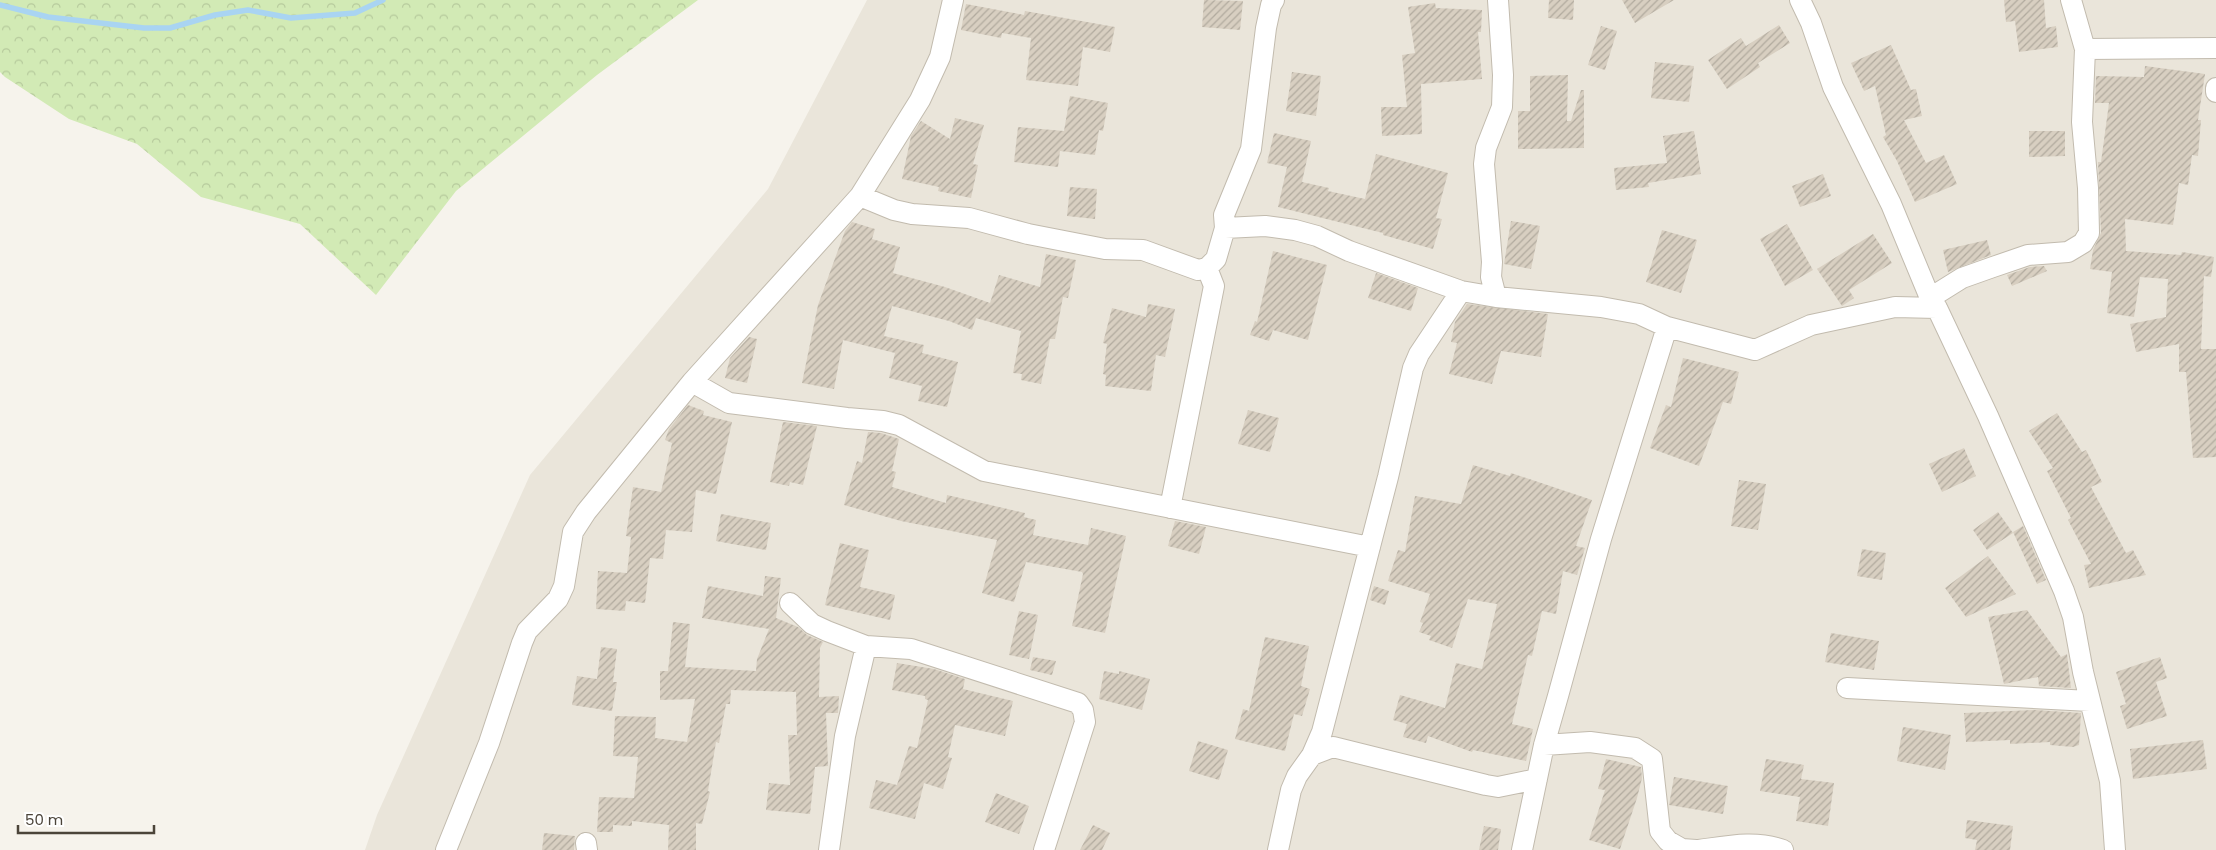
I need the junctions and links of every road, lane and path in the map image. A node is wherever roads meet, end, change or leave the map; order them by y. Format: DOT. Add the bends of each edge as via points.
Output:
graph roads {
  1 [pos="953,0"];
  2 [pos="1274,0"];
  3 [pos="1498,0"];
  4 [pos="1800,0"];
  5 [pos="2071,0"];
  6 [pos="2216,48"];
  7 [pos="2085,49"];
  8 [pos="860,196"];
  9 [pos="1225,228"];
  10 [pos="1207,268"];
  11 [pos="1461,291"];
  12 [pos="1496,297"];
  13 [pos="1933,303"];
  14 [pos="1667,327"];
  15 [pos="692,382"];
  16 [pos="1170,508"];
  17 [pos="1370,547"];
  18 [pos="790,603"];
  19 [pos="866,646"];
  20 [pos="1847,688"];
  21 [pos="2090,701"];
  22 [pos="1328,739"];
  23 [pos="1544,745"];
  24 [pos="1537,779"];
  25 [pos="446,850"];
  26 [pos="829,850"];
  27 [pos="1044,850"];
  28 [pos="1278,850"];
  29 [pos="1522,850"];
  30 [pos="1690,850"];
  31 [pos="1783,850"];
  32 [pos="2114,850"];
  1 -- 8 [label="street" via="940,57 920,100"];
  2 -- 9 [label="street" via="1266,28 1251,149 1224,215"];
  3 -- 12 [label="street" via="1502,107 1486,148 1484,164 1491,277"];
  4 -- 13 [label="street" via="1833,88 1891,204"];
  5 -- 7 [label="street"];
  6 -- 7 [label="street"];
  7 -- 13 [label="street" via="2082,122 2089,233 2083,243 2068,252 2028,255 1962,278"];
  8 -- 10 [label="street" via="912,214 969,218 1105,249 1143,250 1198,270"];
  8 -- 15 [label="street"];
  9 -- 10 [label="street" via="1216,259"];
  9 -- 11 [label="street" via="1265,226 1310,234"];
  10 -- 16 [label="street" via="1214,286"];
  11 -- 12 [label="street"];
  11 -- 17 [label="street" via="1413,368"];
  12 -- 14 [label="street" via="1601,307 1639,314"];
  13 -- 14 [label="street" via="1895,307 1811,325 1755,350"];
  13 -- 21 [label="street" via="1988,416 2064,591 2073,617"];
  14 -- 23 [label="street" via="1602,539"];
  15 -- 16 [label="street" via="729,403 883,420 899,425 984,471"];
  15 -- 25 [label="street" via="573,532 564,586 558,599 527,631 489,743"];
  16 -- 17 [label="street"];
  17 -- 22 [label="street"];
  18 -- 19 [label="street" via="812,624"];
  19 -- 26 [label="street" via="845,736"];
  19 -- 27 [label="street" via="911,649 1078,703 1085,722"];
  20 -- 21 [label="street"];
  21 -- 32 [label="street" via="2110,780"];
  22 -- 24 [label="street" via="1486,785 1498,787"];
  22 -- 28 [label="street" via="1297,776"];
  23 -- 24 [label="street"];
  23 -- 30 [label="street" via="1590,742 1635,748 1652,759 1660,831 1668,841"];
  24 -- 29 [label="street"];
  30 -- 31 [label="street" via="1743,844"];
}
